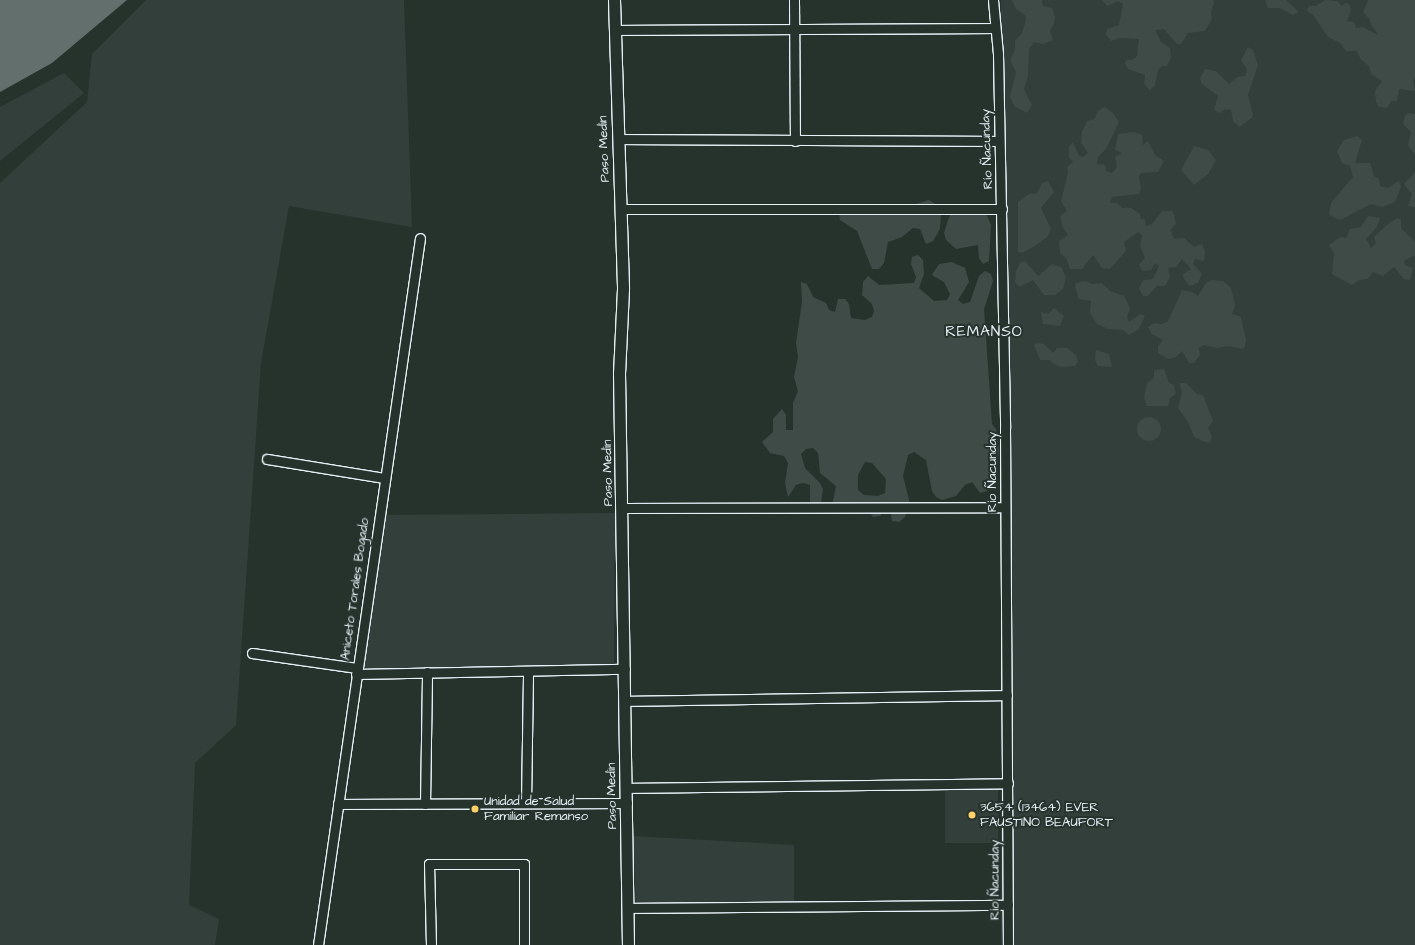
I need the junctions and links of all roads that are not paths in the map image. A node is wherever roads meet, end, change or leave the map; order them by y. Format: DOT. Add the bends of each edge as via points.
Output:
graph roads {
  1 [pos="614,0"];
  2 [pos="794,0"];
  3 [pos="993,0"];
  4 [pos="994,28"];
  5 [pos="792,29"];
  6 [pos="615,30"];
  7 [pos="618,139"];
  8 [pos="795,141"];
  9 [pos="999,141"];
  10 [pos="620,209"];
  11 [pos="1002,209"];
  12 [pos="420,238"];
  13 [pos="267,459"];
  14 [pos="384,478"];
  15 [pos="1005,506"];
  16 [pos="622,508"];
  17 [pos="252,653"];
  18 [pos="625,669"];
  19 [pos="357,671"];
  20 [pos="528,671"];
  21 [pos="427,672"];
  22 [pos="1007,695"];
  23 [pos="626,701"];
  24 [pos="1008,783"];
  25 [pos="626,788"];
  26 [pos="526,803"];
  27 [pos="627,803"];
  28 [pos="338,804"];
  29 [pos="425,804"];
  30 [pos="1008,905"];
  31 [pos="627,908"];
  32 [pos="318,945"];
  33 [pos="430,945"];
  34 [pos="524,945"];
  35 [pos="628,945"];
  36 [pos="1008,945"];
  1 -- 6 [label="street, Paso Medin"];
  2 -- 5 [label="street"];
  3 -- 4 [label="street, Río Ñacunday"];
  4 -- 5 [label="street"];
  4 -- 9 [label="street, Río Ñacunday" via="998,54"];
  5 -- 6 [label="street"];
  5 -- 8 [label="street"];
  6 -- 7 [label="street, Paso Medin"];
  7 -- 8 [label="street"];
  7 -- 10 [label="street, Paso Medin"];
  8 -- 9 [label="street"];
  9 -- 11 [label="street, Río Ñacunday"];
  10 -- 11 [label="street"];
  10 -- 16 [label="street, Paso Medin" via="623,289 619,373"];
  11 -- 15 [label="street, Río Ñacunday"];
  12 -- 14 [label="street, Aniceto Torales Bogado"];
  13 -- 14 [label="street"];
  14 -- 19 [label="street, Aniceto Torales Bogado"];
  15 -- 16 [label="street"];
  15 -- 22 [label="street, Río Ñacunday"];
  16 -- 18 [label="street, Paso Medin"];
  17 -- 19 [label="street"];
  18 -- 20 [label="street"];
  18 -- 23 [label="street, Paso Medin"];
  19 -- 21 [label="street"];
  19 -- 28 [label="street, Aniceto Torales Bogado"];
  20 -- 21 [label="street"];
  20 -- 26 [label="street"];
  21 -- 29 [label="street"];
  22 -- 23 [label="street"];
  22 -- 24 [label="street, Río Ñacunday"];
  23 -- 25 [label="street, Paso Medin"];
  24 -- 25 [label="street"];
  24 -- 30 [label="street, Río Ñacunday"];
  25 -- 27 [label="street, Paso Medin"];
  26 -- 27 [label="street"];
  26 -- 29 [label="street"];
  27 -- 31 [label="street, Paso Medin"];
  28 -- 29 [label="street"];
  28 -- 32 [label="street, Aniceto Torales Bogado"];
  30 -- 31 [label="street"];
  30 -- 36 [label="street, Río Ñacunday"];
  31 -- 35 [label="street, Paso Medin"];
  33 -- 34 [label="street" via="429,864 524,864"];
}
